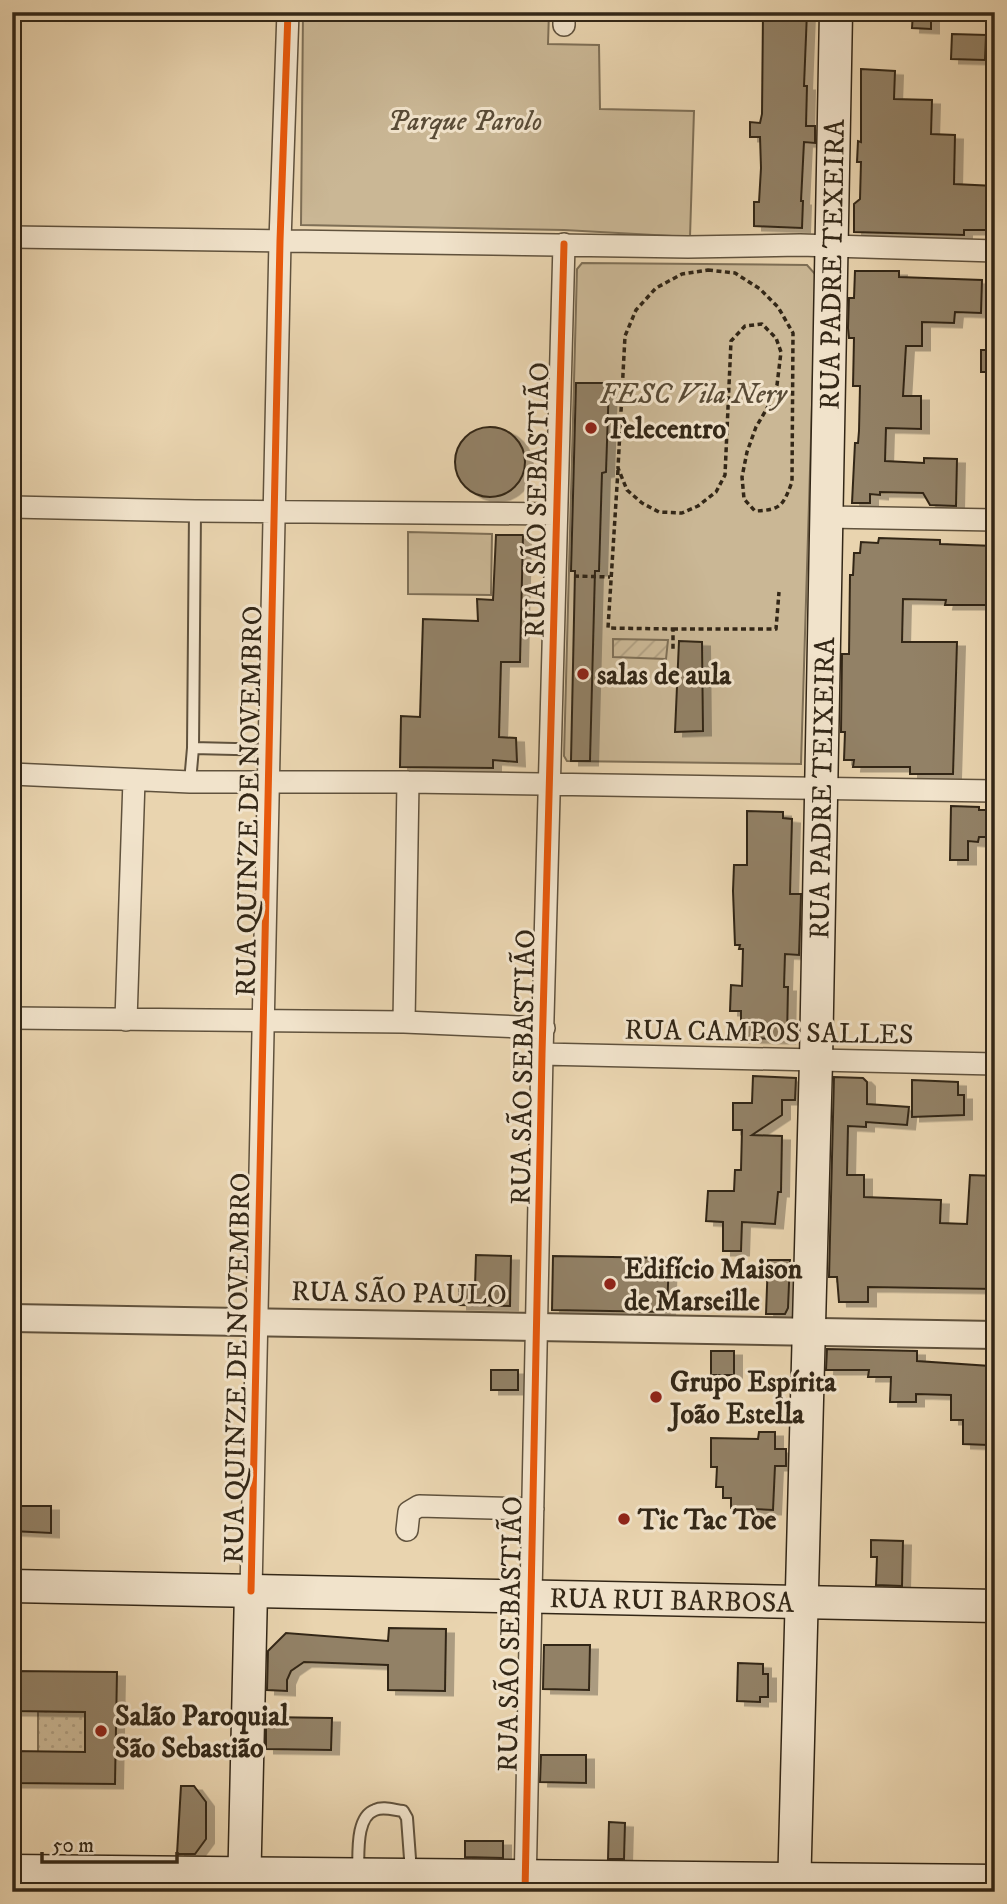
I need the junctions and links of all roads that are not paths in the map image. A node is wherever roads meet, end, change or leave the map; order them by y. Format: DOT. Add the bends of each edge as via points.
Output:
graph roads {
  1 [pos="288,12"];
  2 [pos="836,12"];
  3 [pos="12,237"];
  4 [pos="281,241"];
  5 [pos="564,244"];
  6 [pos="833,246"];
  7 [pos="995,251"];
  8 [pos="12,507"];
  9 [pos="195,511"];
  10 [pos="275,512"];
  11 [pos="555,514"];
  12 [pos="827,517"];
  13 [pos="995,520"];
  14 [pos="193,748"];
  15 [pos="271,750"];
  16 [pos="12,774"];
  17 [pos="134,780"];
  18 [pos="270,781"];
  19 [pos="190,782"];
  20 [pos="408,782"];
  21 [pos="550,784"];
  22 [pos="821,788"];
  23 [pos="995,791"];
  24 [pos="12,1018"];
  25 [pos="126,1020"];
  26 [pos="265,1021"];
  27 [pos="404,1022"];
  28 [pos="544,1028"];
  29 [pos="542,1054"];
  30 [pos="816,1059"];
  31 [pos="995,1064"];
  32 [pos="12,1318"];
  33 [pos="257,1321"];
  34 [pos="536,1327"];
  35 [pos="809,1333"];
  36 [pos="995,1335"];
  37 [pos="533,1509"];
  38 [pos="407,1530"];
  39 [pos="12,1586"];
  40 [pos="251,1591"];
  41 [pos="531,1596"];
  42 [pos="802,1602"];
  43 [pos="995,1606"];
  44 [pos="12,1871"];
  45 [pos="357,1875"];
  46 [pos="411,1875"];
  47 [pos="995,1881"];
  48 [pos="245,1883"];
  49 [pos="525,1884"];
  50 [pos="794,1885"];
  1 -- 4 [label="street, RUA QUINZE DE NOVEMBRO"];
  2 -- 6 [label="main road, RUA PADRE TEXEIRA"];
  3 -- 4 [label="street"];
  4 -- 5 [label="street"];
  4 -- 10 [label="street, RUA QUINZE DE NOVEMBRO"];
  5 -- 6 [label="street"];
  5 -- 11 [label="street, RUA SÃO SEBASTIÃO"];
  6 -- 7 [label="street"];
  6 -- 12 [label="main road, RUA PADRE TEXEIRA"];
  8 -- 9 [label="street"];
  9 -- 10 [label="street"];
  9 -- 14 [label="lane"];
  10 -- 11 [label="street"];
  10 -- 15 [label="street, RUA QUINZE DE NOVEMBRO"];
  11 -- 21 [label="street, RUA SÃO SEBASTIÃO"];
  12 -- 13 [label="street"];
  12 -- 22 [label="main road, RUA PADRE TEIXEIRA"];
  14 -- 15 [label="lane"];
  14 -- 19 [label="lane"];
  15 -- 18 [label="street, RUA QUINZE DE NOVEMBRO"];
  16 -- 17 [label="street"];
  17 -- 19 [label="street"];
  17 -- 25 [label="street"];
  18 -- 19 [label="street"];
  18 -- 20 [label="street"];
  18 -- 26 [label="street, RUA QUINZE DE NOVEMBRO"];
  20 -- 21 [label="street"];
  20 -- 27 [label="street"];
  21 -- 22 [label="street"];
  21 -- 28 [label="street, RUA SÃO SEBASTIÃO"];
  22 -- 23 [label="street"];
  22 -- 30 [label="main road, RUA PADRE TEIXEIRA"];
  24 -- 25 [label="street"];
  25 -- 26 [label="street"];
  26 -- 27 [label="street"];
  26 -- 33 [label="street, RUA QUINZE DE NOVEMBRO"];
  27 -- 28 [label="street"];
  28 -- 29 [label="street, RUA SÃO SEBASTIÃO"];
  29 -- 30 [label="street, RUA CAMPOS SALLES"];
  29 -- 34 [label="street, RUA SÃO SEBASTIÃO"];
  30 -- 31 [label="street, RUA CAMPOS SALLES"];
  30 -- 35 [label="main road"];
  32 -- 33 [label="street, RUA SÃO PAULO"];
  33 -- 34 [label="street, RUA SÃO PAULO"];
  33 -- 40 [label="street, RUA QUINZE DE NOVEMBRO"];
  34 -- 35 [label="street, RUA SÃO PAULO"];
  34 -- 37 [label="street, RUA SÃO SEBASTIÃO"];
  35 -- 36 [label="street, RUA SÃO PAULO"];
  35 -- 42 [label="main road"];
  37 -- 38 [label="street" via="419,1506 409,1512"];
  37 -- 41 [label="street, RUA SÃO SEBASTIÃO"];
  39 -- 40 [label="main road, RUA RUI BARBOSA"];
  40 -- 41 [label="main road, RUA RUI BARBOSA"];
  40 -- 48 [label="main road, RUA QUINZE DE NOVEMBRO"];
  41 -- 42 [label="main road, RUA RUI BARBOSA"];
  41 -- 49 [label="street, RUA SÃO SEBASTIÃO"];
  42 -- 43 [label="main road, RUA RUI BARBOSA"];
  42 -- 50 [label="main road"];
  44 -- 48 [label="main road"];
  45 -- 46 [label="main road"];
  45 -- 46 [label="lane" via="365,1817 386,1808 403,1811 408,1818"];
  45 -- 48 [label="main road"];
  46 -- 49 [label="main road"];
  47 -- 50 [label="main road"];
  49 -- 50 [label="main road"];
}
